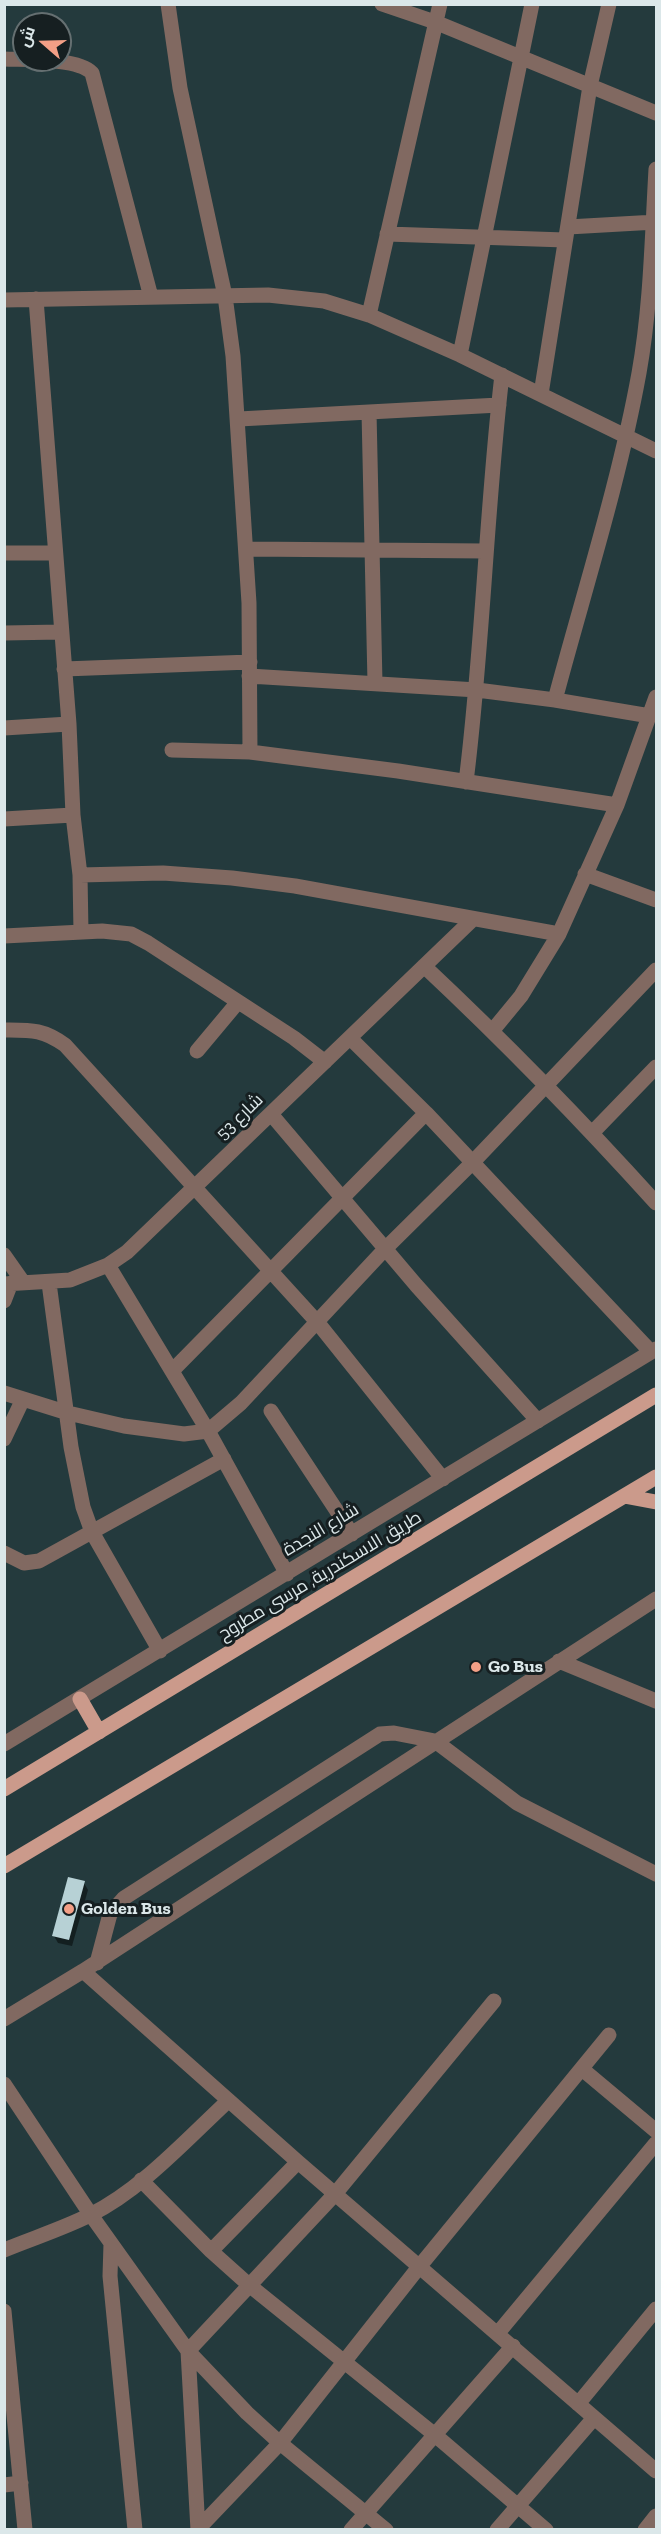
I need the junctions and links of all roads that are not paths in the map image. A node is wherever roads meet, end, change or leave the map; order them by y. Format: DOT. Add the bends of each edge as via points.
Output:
graph roads {
  1 [pos="168,4"];
  2 [pos="382,4"];
  3 [pos="440,4"];
  4 [pos="532,4"];
  5 [pos="609,4"];
  6 [pos="435,22"];
  7 [pos="520,57"];
  8 [pos="4,59"];
  9 [pos="590,86"];
  10 [pos="657,112"];
  11 [pos="657,169"];
  12 [pos="655,222"];
  13 [pos="387,234"];
  14 [pos="567,234"];
  15 [pos="485,237"];
  16 [pos="225,296"];
  17 [pos="151,297"];
  18 [pos="4,300"];
  19 [pos="36,300"];
  20 [pos="369,315"];
  21 [pos="460,356"];
  22 [pos="502,375"];
  23 [pos="541,394"];
  24 [pos="498,405"];
  25 [pos="369,412"];
  26 [pos="238,419"];
  27 [pos="626,436"];
  28 [pos="657,451"];
  29 [pos="247,549"];
  30 [pos="371,550"];
  31 [pos="485,551"];
  32 [pos="4,553"];
  33 [pos="55,553"];
  34 [pos="61,632"];
  35 [pos="4,633"];
  36 [pos="64,669"];
  37 [pos="250,669"];
  38 [pos="375,682"];
  39 [pos="477,690"];
  40 [pos="657,697"];
  41 [pos="555,700"];
  42 [pos="650,716"];
  43 [pos="69,724"];
  44 [pos="4,729"];
  45 [pos="650,735"];
  46 [pos="172,750"];
  47 [pos="250,752"];
  48 [pos="466,782"];
  49 [pos="617,805"];
  50 [pos="73,815"];
  51 [pos="4,819"];
  52 [pos="585,874"];
  53 [pos="80,876"];
  54 [pos="657,900"];
  55 [pos="473,919"];
  56 [pos="81,932"];
  57 [pos="560,934"];
  58 [pos="4,936"];
  59 [pos="424,966"];
  60 [pos="657,970"];
  61 [pos="238,1002"];
  62 [pos="4,1030"];
  63 [pos="493,1030"];
  64 [pos="350,1038"];
  65 [pos="197,1051"];
  66 [pos="325,1062"];
  67 [pos="657,1067"];
  68 [pos="546,1085"];
  69 [pos="426,1113"];
  70 [pos="271,1114"];
  71 [pos="593,1132"];
  72 [pos="472,1163"];
  73 [pos="195,1187"];
  74 [pos="342,1198"];
  75 [pos="657,1203"];
  76 [pos="385,1249"];
  77 [pos="4,1255"];
  78 [pos="108,1265"];
  79 [pos="270,1270"];
  80 [pos="50,1282"];
  81 [pos="13,1283"];
  82 [pos="4,1301"];
  83 [pos="318,1323"];
  84 [pos="654,1351"];
  85 [pos="172,1371"];
  86 [pos="4,1394"];
  87 [pos="657,1395"];
  88 [pos="23,1399"];
  89 [pos="271,1411"];
  90 [pos="68,1413"];
  91 [pos="538,1420"];
  92 [pos="208,1431"];
  93 [pos="4,1439"];
  94 [pos="224,1459"];
  95 [pos="657,1477"];
  96 [pos="443,1479"];
  97 [pos="624,1496"];
  98 [pos="657,1502"];
  99 [pos="92,1532"];
  100 [pos="352,1534"];
  101 [pos="4,1553"];
  102 [pos="287,1574"];
  103 [pos="657,1599"];
  104 [pos="160,1651"];
  105 [pos="559,1662"];
  106 [pos="80,1699"];
  107 [pos="657,1701"];
  108 [pos="99,1732"];
  109 [pos="435,1741"];
  110 [pos="4,1744"];
  111 [pos="4,1789"];
  112 [pos="4,1866"];
  113 [pos="657,1874"];
  114 [pos="97,1963"];
  115 [pos="83,1971"];
  116 [pos="494,2001"];
  117 [pos="4,2019"];
  118 [pos="609,2036"];
  119 [pos="582,2069"];
  120 [pos="4,2085"];
  121 [pos="228,2101"];
  122 [pos="657,2131"];
  123 [pos="657,2143"];
  124 [pos="298,2162"];
  125 [pos="141,2180"];
  126 [pos="335,2194"];
  127 [pos="91,2215"];
  128 [pos="111,2244"];
  129 [pos="4,2250"];
  130 [pos="211,2251"];
  131 [pos="419,2267"];
  132 [pos="249,2285"];
  133 [pos="657,2309"];
  134 [pos="4,2311"];
  135 [pos="498,2333"];
  136 [pos="513,2346"];
  137 [pos="188,2351"];
  138 [pos="344,2362"];
  139 [pos="578,2404"];
  140 [pos="594,2418"];
  141 [pos="435,2434"];
  142 [pos="280,2443"];
  143 [pos="4,2449"];
  144 [pos="19,2464"];
  145 [pos="657,2471"];
  146 [pos="21,2483"];
  147 [pos="4,2485"];
  148 [pos="518,2506"];
  149 [pos="366,2513"];
  150 [pos="657,2516"];
  151 [pos="25,2529"];
  152 [pos="135,2529"];
  153 [pos="198,2529"];
  154 [pos="351,2529"];
  155 [pos="386,2529"];
  156 [pos="497,2529"];
  157 [pos="546,2529"];
  158 [pos="645,2529"];
  1 -- 16 [label="street" via="180,88"];
  2 -- 6 [label="street"];
  3 -- 6 [label="street"];
  4 -- 7 [label="street"];
  5 -- 9 [label="street"];
  6 -- 7 [label="street"];
  6 -- 13 [label="street"];
  7 -- 9 [label="street"];
  7 -- 15 [label="street"];
  8 -- 17 [label="street" via="75,64 92,73"];
  9 -- 10 [label="street"];
  9 -- 14 [label="street"];
  11 -- 12 [label="street"];
  12 -- 14 [label="street"];
  12 -- 27 [label="street" via="639,372"];
  13 -- 15 [label="street"];
  13 -- 20 [label="street"];
  14 -- 15 [label="street"];
  14 -- 23 [label="street"];
  15 -- 21 [label="street"];
  16 -- 17 [label="street"];
  16 -- 20 [label="street" via="297,296"];
  16 -- 26 [label="street"];
  17 -- 19 [label="street"];
  18 -- 19 [label="street"];
  19 -- 33 [label="street"];
  20 -- 21 [label="street"];
  21 -- 22 [label="street"];
  22 -- 23 [label="street"];
  22 -- 24 [label="street"];
  23 -- 27 [label="street"];
  24 -- 25 [label="street"];
  24 -- 31 [label="street"];
  25 -- 26 [label="street"];
  25 -- 30 [label="street"];
  26 -- 29 [label="street"];
  27 -- 28 [label="street"];
  27 -- 41 [label="street"];
  29 -- 30 [label="street"];
  29 -- 37 [label="street"];
  30 -- 31 [label="street"];
  30 -- 38 [label="street"];
  31 -- 39 [label="street"];
  32 -- 33 [label="street"];
  33 -- 34 [label="street"];
  34 -- 35 [label="street"];
  34 -- 36 [label="street"];
  36 -- 37 [label="street"];
  36 -- 43 [label="street"];
  37 -- 38 [label="street"];
  37 -- 47 [label="street"];
  38 -- 39 [label="street"];
  39 -- 41 [label="street"];
  39 -- 48 [label="street"];
  40 -- 42 [label="street"];
  41 -- 42 [label="street"];
  42 -- 45 [label="street"];
  43 -- 44 [label="street"];
  43 -- 50 [label="street"];
  45 -- 49 [label="street"];
  46 -- 47 [label="street"];
  47 -- 48 [label="street"];
  48 -- 49 [label="street"];
  49 -- 52 [label="street"];
  50 -- 51 [label="street"];
  50 -- 53 [label="street"];
  52 -- 54 [label="street"];
  52 -- 57 [label="street"];
  53 -- 55 [label="street" via="163,873 232,878"];
  53 -- 56 [label="street"];
  55 -- 57 [label="street"];
  55 -- 59 [label="street, شارع 53"];
  56 -- 58 [label="street"];
  56 -- 61 [label="street" via="131,934"];
  57 -- 63 [label="street" via="521,996"];
  59 -- 63 [label="street"];
  59 -- 64 [label="street, شارع 53"];
  60 -- 68 [label="street"];
  61 -- 65 [label="street"];
  61 -- 66 [label="street"];
  62 -- 73 [label="street" via="37,1030 51,1034 65,1045"];
  63 -- 68 [label="street"];
  64 -- 66 [label="street, شارع 53"];
  64 -- 69 [label="street"];
  66 -- 70 [label="street, شارع 53"];
  67 -- 71 [label="street"];
  68 -- 71 [label="street"];
  68 -- 72 [label="street"];
  69 -- 72 [label="street"];
  69 -- 74 [label="street"];
  70 -- 73 [label="street, شارع 53"];
  70 -- 74 [label="street"];
  71 -- 75 [label="street"];
  72 -- 76 [label="street"];
  72 -- 84 [label="street"];
  73 -- 78 [label="street, شارع 53" via="127,1252"];
  73 -- 79 [label="street"];
  74 -- 76 [label="street"];
  74 -- 79 [label="street"];
  76 -- 83 [label="street"];
  76 -- 91 [label="street"];
  77 -- 81 [label="street"];
  78 -- 80 [label="street, شارع 53" via="80,1277"];
  78 -- 85 [label="street"];
  79 -- 83 [label="street"];
  79 -- 85 [label="street"];
  80 -- 81 [label="street, شارع 53"];
  80 -- 90 [label="street"];
  81 -- 82 [label="street"];
  83 -- 92 [label="street" via="241,1403"];
  83 -- 96 [label="street"];
  84 -- 91 [label="street, شارع النجدة"];
  85 -- 92 [label="street"];
  86 -- 88 [label="street"];
  87 -- 108 [label="main road, طريق الاسكندرية, مرسى مطروح"];
  88 -- 90 [label="street"];
  88 -- 93 [label="street"];
  89 -- 100 [label="street"];
  90 -- 92 [label="street" via="155,1431"];
  90 -- 99 [label="street" via="76,1479"];
  91 -- 96 [label="street, شارع النجدة"];
  92 -- 94 [label="street"];
  94 -- 99 [label="street"];
  94 -- 102 [label="street"];
  95 -- 97 [label="main road"];
  96 -- 100 [label="street, شارع النجدة"];
  97 -- 98 [label="main road"];
  97 -- 112 [label="main road"];
  99 -- 101 [label="street" via="30,1564"];
  99 -- 104 [label="street"];
  100 -- 102 [label="street, شارع النجدة"];
  102 -- 104 [label="street, شارع النجدة"];
  103 -- 105 [label="street"];
  104 -- 106 [label="street, شارع النجدة"];
  105 -- 107 [label="street"];
  105 -- 109 [label="street"];
  106 -- 108 [label="main road"];
  106 -- 110 [label="street, شارع النجدة"];
  108 -- 111 [label="main road, طريق الاسكندرية, مرسى مطروح"];
  109 -- 113 [label="street" via="517,1803"];
  109 -- 114 [label="street"];
  109 -- 114 [label="street" via="394,1733 375,1736 134,1891 110,1914"];
  114 -- 115 [label="street"];
  115 -- 117 [label="street"];
  115 -- 121 [label="street"];
  116 -- 126 [label="street"];
  118 -- 119 [label="street"];
  119 -- 122 [label="street"];
  119 -- 131 [label="street"];
  120 -- 127 [label="street"];
  121 -- 124 [label="street"];
  121 -- 125 [label="street"];
  123 -- 135 [label="street"];
  124 -- 126 [label="street"];
  124 -- 130 [label="street"];
  125 -- 127 [label="street"];
  125 -- 130 [label="street"];
  126 -- 131 [label="street"];
  126 -- 132 [label="street"];
  127 -- 128 [label="street"];
  127 -- 129 [label="street"];
  128 -- 137 [label="street"];
  128 -- 152 [label="street" via="110,2276"];
  130 -- 132 [label="street"];
  131 -- 135 [label="street"];
  131 -- 138 [label="street"];
  132 -- 137 [label="street"];
  132 -- 138 [label="street"];
  133 -- 139 [label="street"];
  134 -- 144 [label="street"];
  135 -- 136 [label="street"];
  136 -- 139 [label="street"];
  136 -- 141 [label="street"];
  137 -- 142 [label="street"];
  137 -- 153 [label="street"];
  138 -- 141 [label="street"];
  138 -- 142 [label="street"];
  139 -- 140 [label="street"];
  140 -- 145 [label="street"];
  140 -- 148 [label="street"];
  141 -- 148 [label="street"];
  141 -- 149 [label="street"];
  142 -- 149 [label="street"];
  142 -- 153 [label="street"];
  143 -- 144 [label="street"];
  144 -- 146 [label="street"];
  146 -- 147 [label="street"];
  146 -- 151 [label="street"];
  148 -- 156 [label="street"];
  148 -- 157 [label="street"];
  149 -- 154 [label="street"];
  149 -- 155 [label="street"];
  150 -- 158 [label="street"];
}
